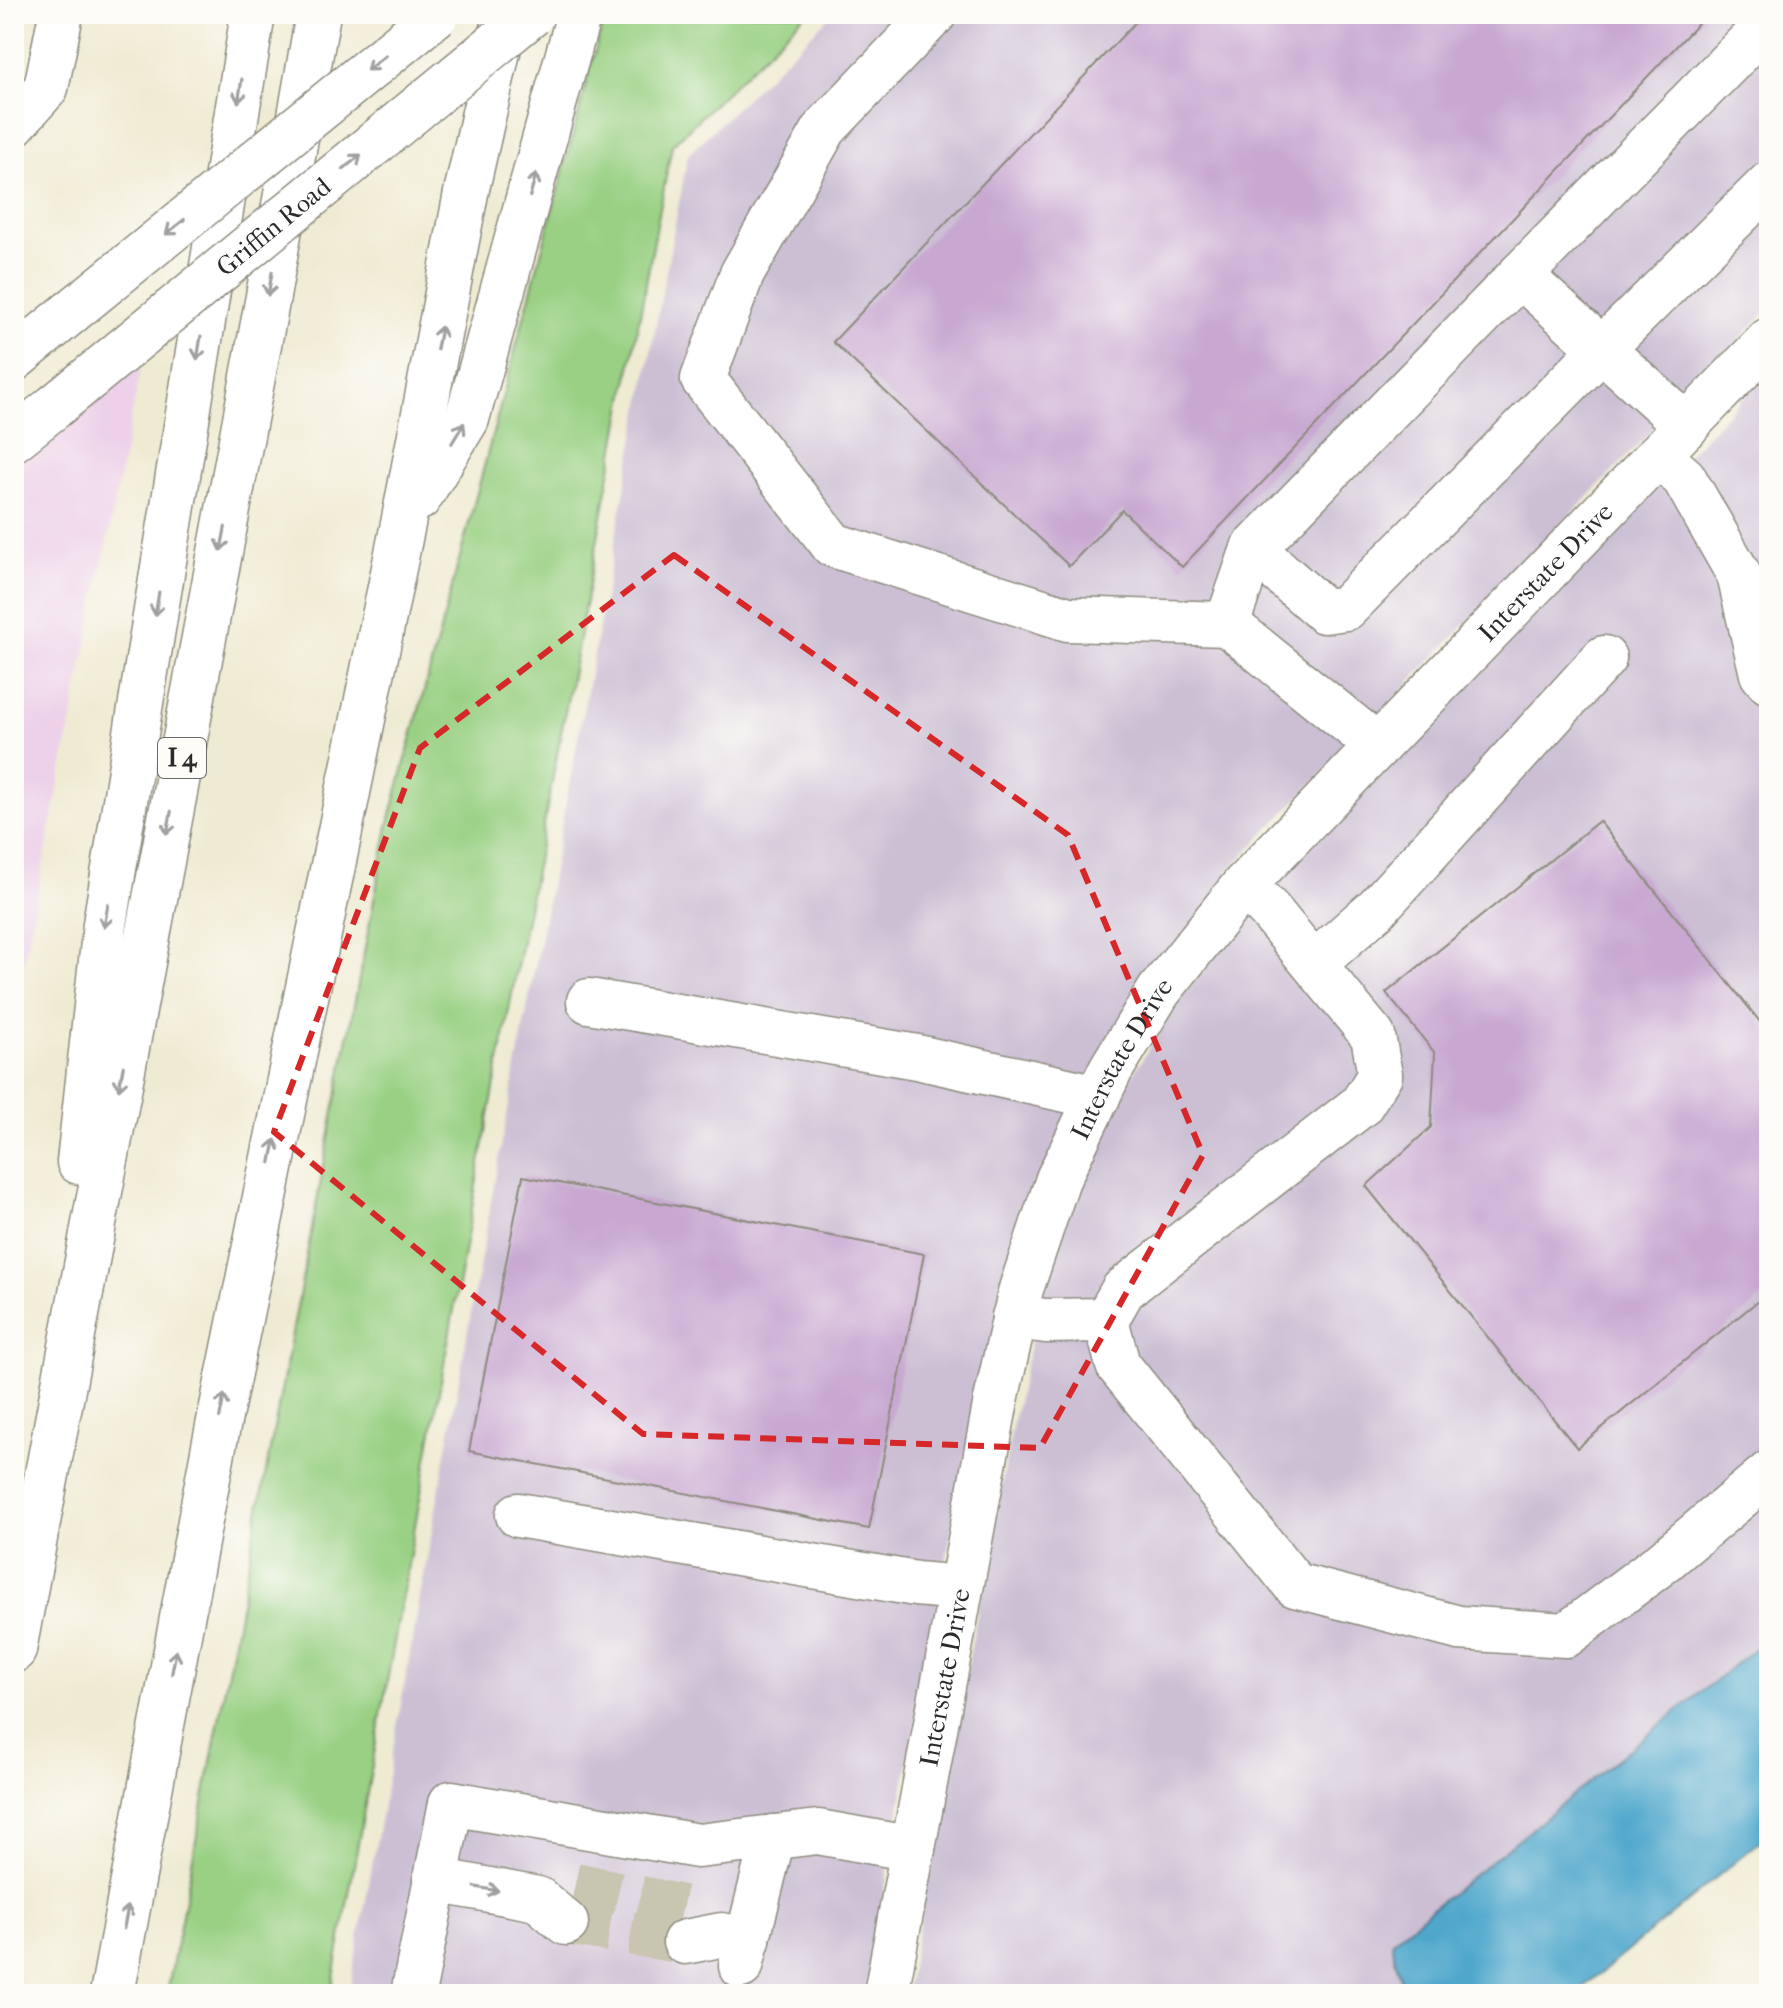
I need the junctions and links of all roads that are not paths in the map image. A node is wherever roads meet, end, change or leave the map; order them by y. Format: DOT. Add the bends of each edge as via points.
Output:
graph roads {
  1 [pos="253,14"];
  2 [pos="318,14"];
  3 [pos="437,14"];
  4 [pos="506,14"];
  5 [pos="532,14"];
  6 [pos="579,14"];
  7 [pos="934,14"];
  8 [pos="52,22"];
  9 [pos="1769,22"];
  10 [pos="14,124"];
  11 [pos="1769,184"];
  12 [pos="1520,275"];
  13 [pos="1769,340"];
  14 [pos="1602,349"];
  15 [pos="14,359"];
  16 [pos="14,439"];
  17 [pos="1672,441"];
  18 [pos="403,524"];
  19 [pos="1253,549"];
  20 [pos="1227,624"];
  21 [pos="1604,658"];
  22 [pos="1769,682"];
  23 [pos="1378,746"];
  24 [pos="1244,885"];
  25 [pos="1314,964"];
  26 [pos="589,1001"];
  27 [pos="1098,1097"];
  28 [pos="1014,1317"];
  29 [pos="1106,1320"];
  30 [pos="1769,1473"];
  31 [pos="42,1500"];
  32 [pos="518,1515"];
  33 [pos="961,1588"];
  34 [pos="14,1650"];
  35 [pos="773,1837"];
  36 [pos="913,1849"];
  37 [pos="435,1880"];
  38 [pos="560,1902"];
  39 [pos="717,1938"];
  40 [pos="112,1994"];
  41 [pos="413,1994"];
  42 [pos="886,1994"];
  1 -- 31 [label="main road, one-way" via="105,924"];
  2 -- 31 [label="main road, I 4, one-way"];
  3 -- 15 [label="main road, one-way, bridge"];
  18 -- 4 [label="main road, one-way"];
  16 -- 5 [label="main road, Griffin Road, one-way, bridge"];
  18 -- 6 [label="main road, one-way" via="467,419"];
  7 -- 20 [label="main road" via="825,128 742,274 703,379 833,545 1068,619"];
  8 -- 10 [label="main road" via="46,88"];
  9 -- 12 [label="main road"];
  11 -- 14 [label="main road"];
  12 -- 14 [label="main road"];
  12 -- 19 [label="main road"];
  13 -- 17 [label="main road, Interstate Drive"];
  14 -- 17 [label="main road"];
  14 -- 19 [label="main road" via="1346,608 1324,611"];
  17 -- 22 [label="main road" via="1684,478 1739,575 1762,674"];
  17 -- 23 [label="main road, Interstate Drive"];
  40 -- 18 [label="main road, one-way" via="217,1431"];
  19 -- 20 [label="main road"];
  20 -- 23 [label="main road"];
  21 -- 25 [label="main road" via="1377,908"];
  23 -- 24 [label="main road, Interstate Drive"];
  24 -- 25 [label="main road"];
  24 -- 27 [label="main road, Interstate Drive" via="1159,991"];
  25 -- 29 [label="main road" via="1373,1036 1380,1075 1361,1105 1123,1290"];
  26 -- 27 [label="main road" via="917,1057"];
  27 -- 28 [label="main road, Interstate Drive" via="1058,1179"];
  28 -- 29 [label="main road"];
  28 -- 33 [label="main road, Interstate Drive"];
  29 -- 30 [label="main road" via="1118,1365 1295,1585 1459,1628 1566,1635"];
  31 -- 34 [label="main road, I 4"];
  32 -- 33 [label="main road"];
  33 -- 36 [label="main road, Interstate Drive"];
  35 -- 36 [label="main road" via="818,1832"];
  35 -- 37 [label="main road" via="698,1846 451,1803"];
  35 -- 39 [label="main road"];
  36 -- 42 [label="main road, Interstate Drive"];
  37 -- 38 [label="main road, one-way"];
  37 -- 41 [label="main road"];
}
